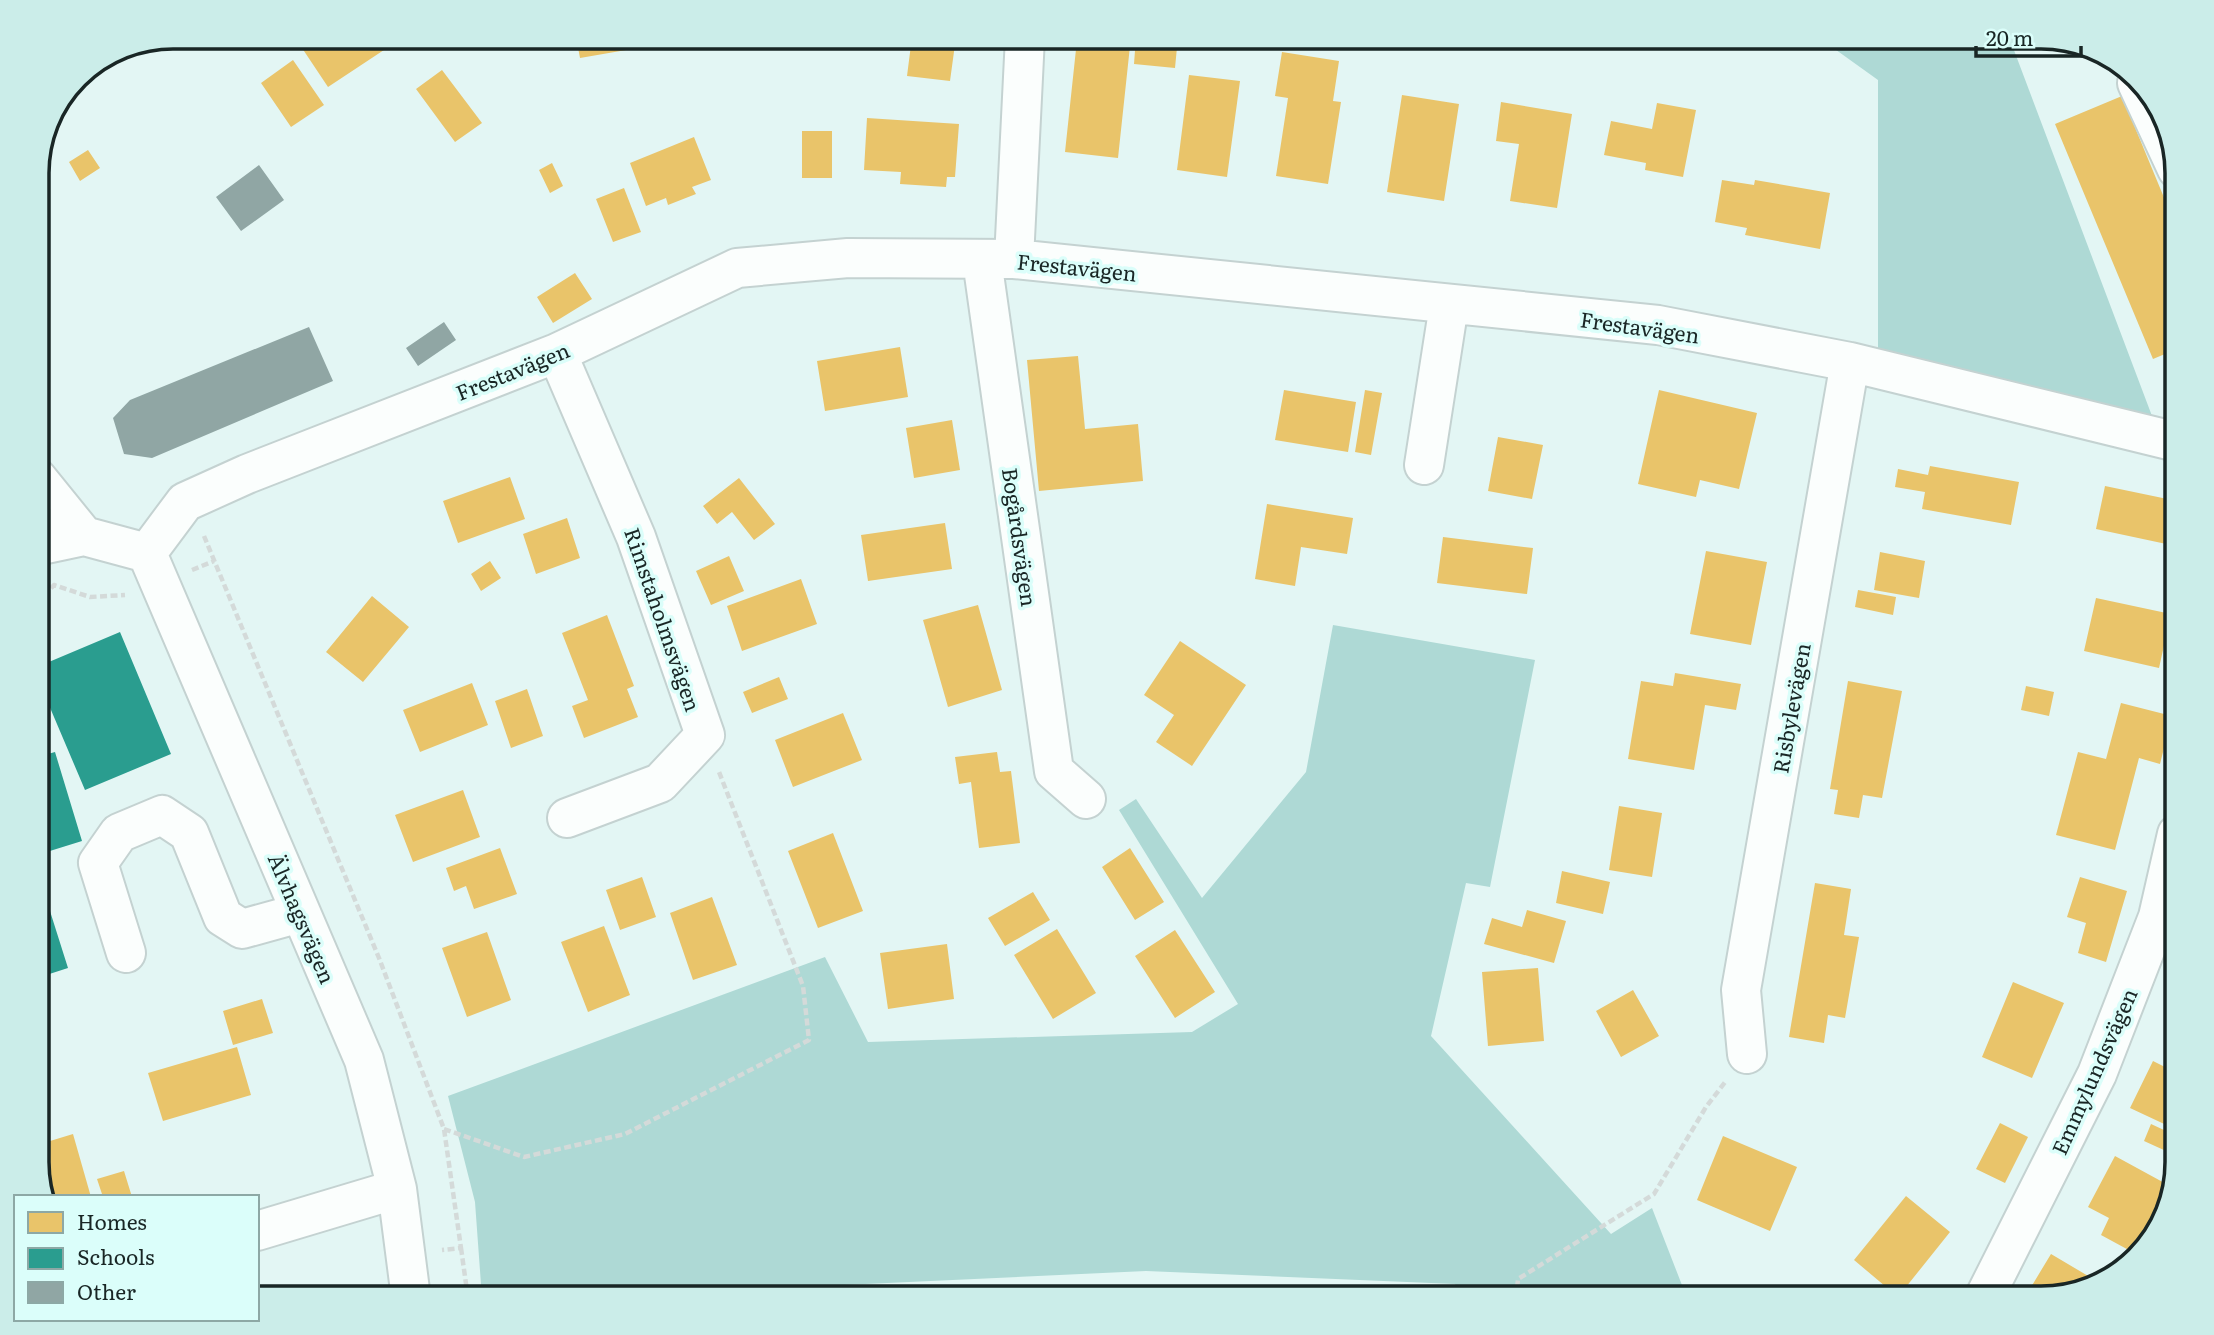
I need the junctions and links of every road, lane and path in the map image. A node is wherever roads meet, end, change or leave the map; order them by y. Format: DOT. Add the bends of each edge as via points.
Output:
graph roads {
  1 [pos="1024,49"];
  2 [pos="998,259"];
  3 [pos="1449,305"];
  4 [pos="557,353"];
  5 [pos="1850,362"];
  6 [pos="2165,439"];
  7 [pos="1424,465"];
  8 [pos="49,493"];
  9 [pos="185,502"];
  10 [pos="84,536"];
  11 [pos="49,543"];
  12 [pos="147,552"];
  13 [pos="705,735"];
  14 [pos="1086,799"];
  15 [pos="567,818"];
  16 [pos="2165,886"];
  17 [pos="300,913"];
  18 [pos="126,953"];
  19 [pos="1747,1054"];
  20 [pos="444,1129"];
  21 [pos="397,1189"];
  22 [pos="259,1230"];
  23 [pos="461,1248"];
  24 [pos="406,1253"];
  25 [pos="410,1286"];
  26 [pos="466,1286"];
  27 [pos="1517,1286"];
  28 [pos="1990,1286"];
  1 -- 2 [label="street, Bogårdsvägen"];
  2 -- 3 [label="street, Frestavägen"];
  2 -- 4 [label="street, Frestavägen" via="848,258 737,268"];
  2 -- 14 [label="street, Bogårdsvägen" via="1054,771"];
  3 -- 5 [label="street, Frestavägen" via="1658,325"];
  3 -- 7 [label="street"];
  4 -- 9 [label="street, Frestavägen"];
  4 -- 13 [label="street, Rimstaholmsvägen" via="636,537"];
  5 -- 6 [label="street, Frestavägen"];
  5 -- 19 [label="street, Risbylevägen" via="1741,990"];
  8 -- 10 [label="street"];
  9 -- 12 [label="street, Frestavägen"];
  9 -- 20 [label="path" via="204,535 379,958"];
  10 -- 11 [label="street"];
  10 -- 12 [label="street"];
  12 -- 17 [label="street, Älvhagsvägen"];
  13 -- 15 [label="street, Rimstaholmsvägen" via="660,783"];
  13 -- 20 [label="path" via="803,986 809,1040 625,1134 524,1157"];
  16 -- 28 [label="street, Emmylundsvägen" via="2158,917 2097,1074"];
  17 -- 18 [label="street" via="242,929 223,917 189,833 162,815 119,833 98,863"];
  17 -- 21 [label="street, Älvhagsvägen" via="364,1060"];
  19 -- 27 [label="path" via="1706,1107 1654,1195 1518,1279"];
  20 -- 23 [label="path"];
  21 -- 22 [label="street"];
  21 -- 24 [label="street, Älvhagsvägen"];
  23 -- 24 [label="path"];
  23 -- 26 [label="path"];
  24 -- 25 [label="street, Älvhagsvägen"];
}
